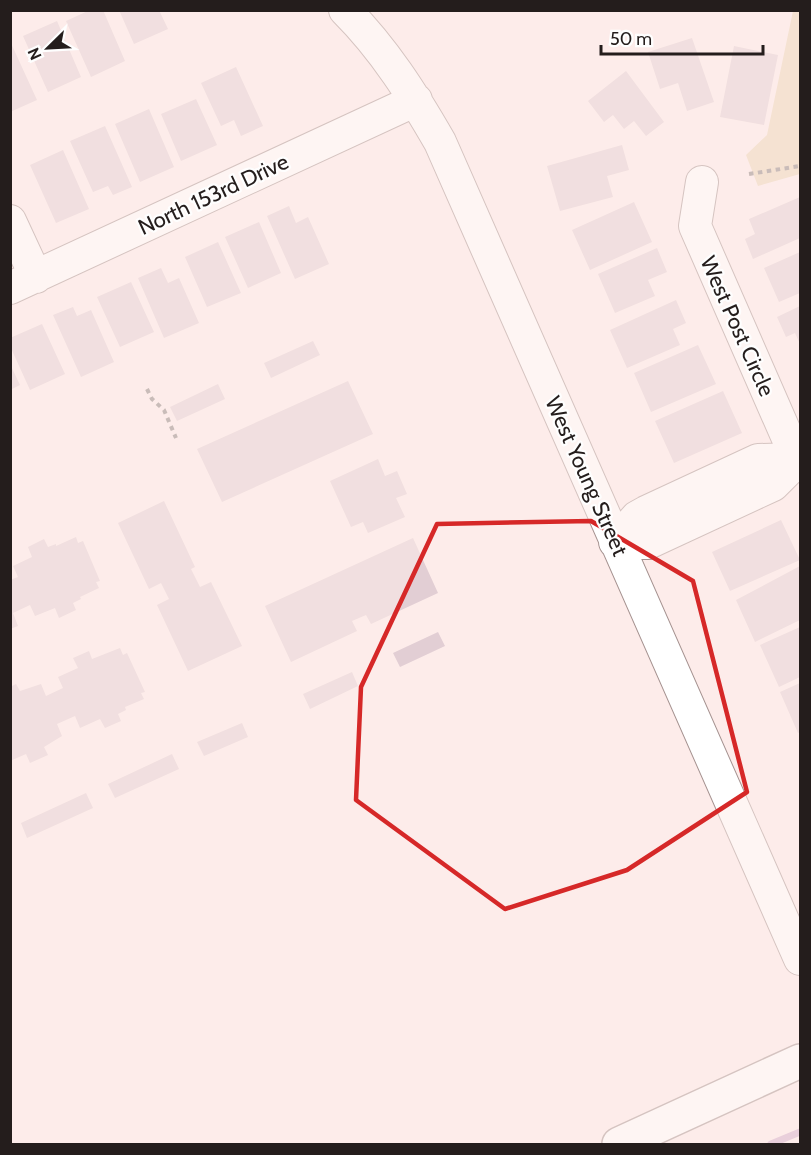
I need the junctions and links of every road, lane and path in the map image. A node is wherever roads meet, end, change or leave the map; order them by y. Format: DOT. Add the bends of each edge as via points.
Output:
graph roads {
  1 [pos="345,10"];
  2 [pos="416,100"];
  3 [pos="801,166"];
  4 [pos="749,174"];
  5 [pos="702,182"];
  6 [pos="10,221"];
  7 [pos="23,283"];
  8 [pos="147,389"];
  9 [pos="176,438"];
  10 [pos="799,461"];
  11 [pos="615,542"];
  12 [pos="801,959"];
  13 [pos="801,1061"];
  14 [pos="619,1144"];
  1 -- 2 [label="street, West Young Street" via="386,57"];
  2 -- 7 [label="street, North 153rd Drive"];
  2 -- 11 [label="street, West Young Street" via="440,142"];
  3 -- 4 [label="path"];
  5 -- 10 [label="street, West Post Circle" via="695,226"];
  6 -- 7 [label="street"];
  8 -- 9 [label="path" via="164,410"];
  10 -- 11 [label="street" via="773,485 648,543"];
  11 -- 12 [label="street, West Young Street"];
  13 -- 14 [label="main road"];
}
